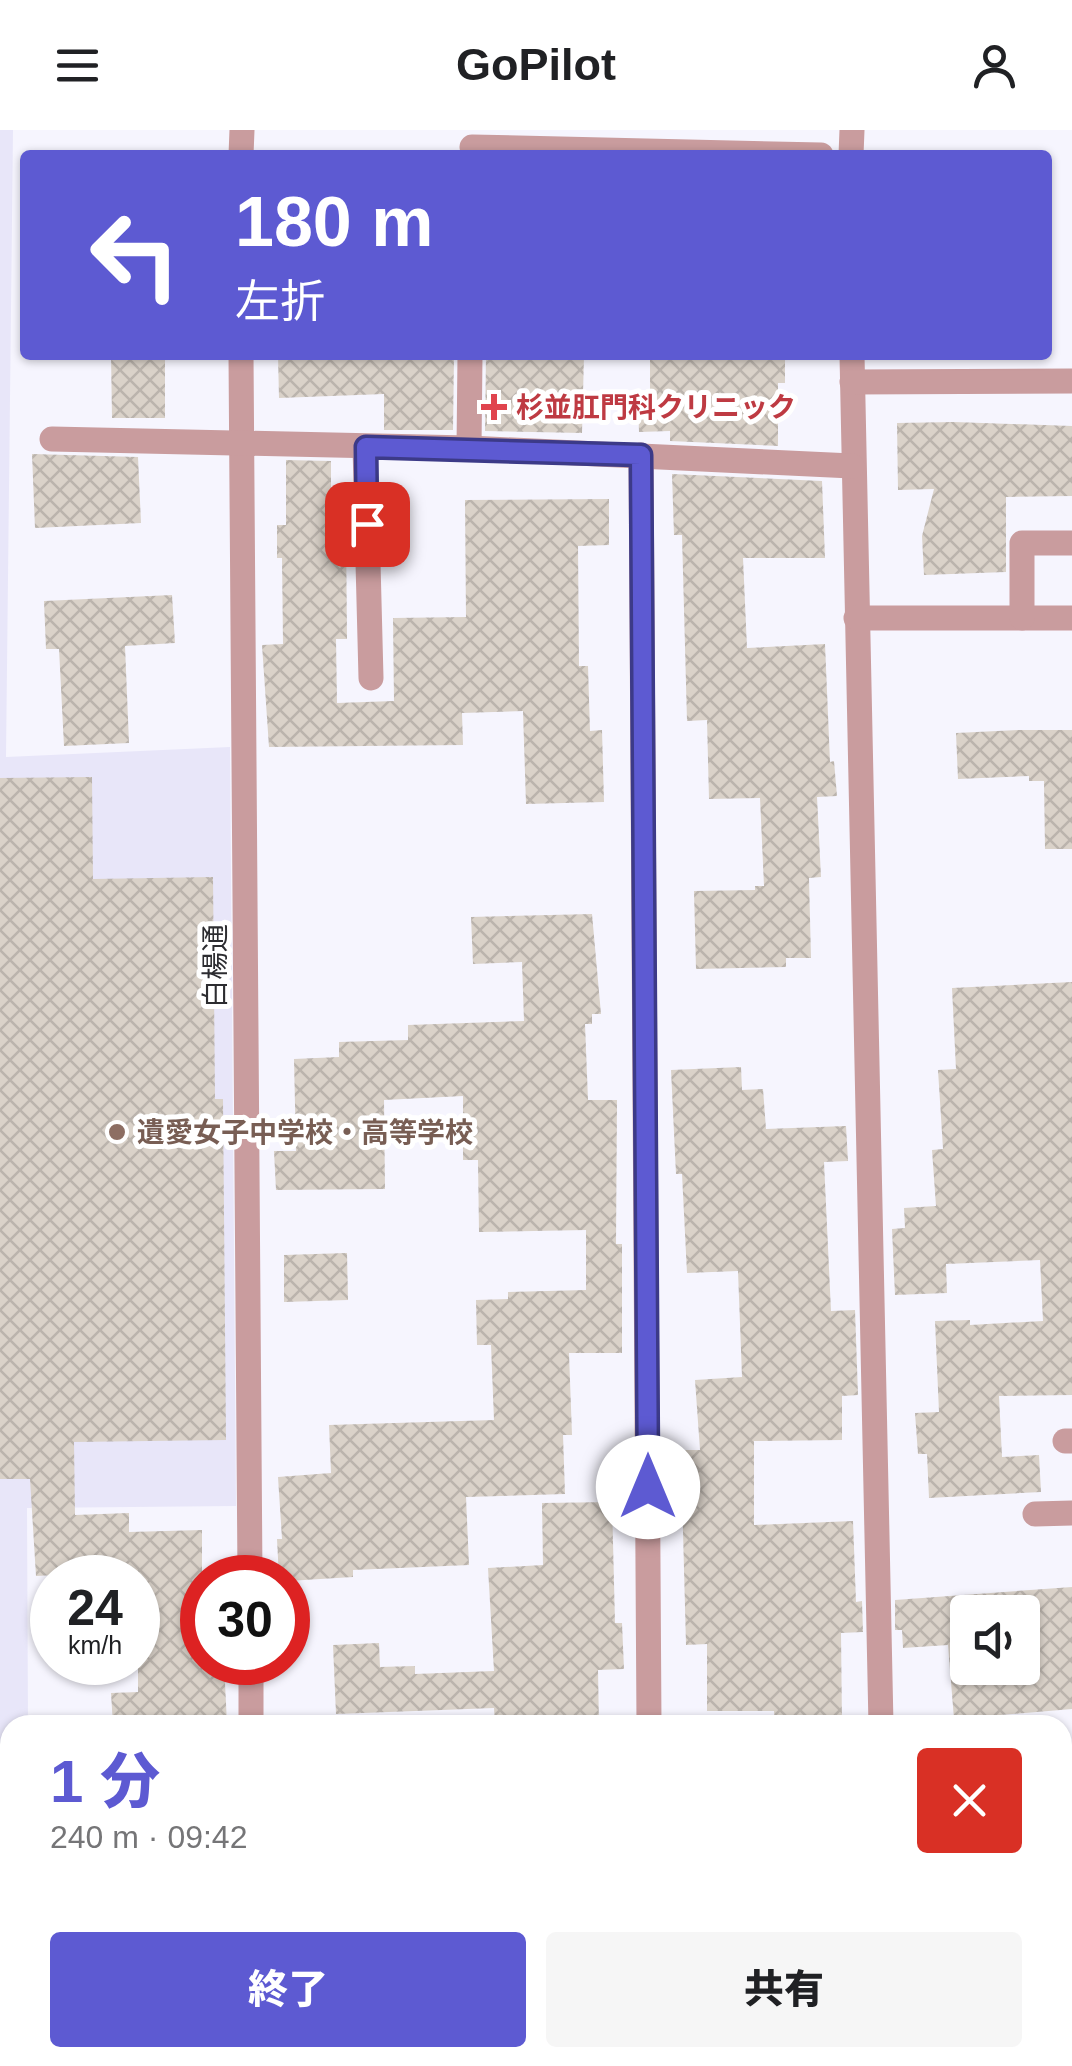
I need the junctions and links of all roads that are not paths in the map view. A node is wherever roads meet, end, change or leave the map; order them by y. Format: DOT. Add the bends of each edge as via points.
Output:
graph roads {
  1 [pos="472,144"];
  2 [pos="662,150"];
  3 [pos="240,360"];
  4 [pos="470,360"];
  5 [pos="852,360"];
  6 [pos="1072,381"];
  7 [pos="852,382"];
  8 [pos="52,439"];
  9 [pos="241,441"];
  10 [pos="366,447"];
  11 [pos="469,448"];
  12 [pos="641,455"];
  13 [pos="852,466"];
  14 [pos="1072,543"];
  15 [pos="856,618"];
  16 [pos="1022,618"];
  17 [pos="1072,618"];
  18 [pos="371,678"];
  19 [pos="1072,1513"];
  20 [pos="1035,1514"];
  21 [pos="250,1555"];
  22 [pos="250,1685"];
  23 [pos="251,1715"];
  24 [pos="649,1715"];
  25 [pos="882,1715"];
  1 -- 2 [label="street"];
  3 -- 9 [label="street, 白楊通"];
  4 -- 11 [label="street"];
  5 -- 7 [label="street"];
  6 -- 7 [label="street"];
  7 -- 13 [label="street"];
  8 -- 9 [label="street"];
  9 -- 10 [label="street"];
  9 -- 21 [label="street, 白楊通"];
  10 -- 11 [label="street"];
  10 -- 18 [label="street"];
  11 -- 12 [label="street"];
  12 -- 13 [label="street"];
  12 -- 24 [label="street"];
  13 -- 15 [label="street"];
  14 -- 16 [label="street" via="1022,543"];
  15 -- 16 [label="street"];
  15 -- 25 [label="street"];
  16 -- 17 [label="street"];
  19 -- 20 [label="street"];
  22 -- 23 [label="street"];
}
